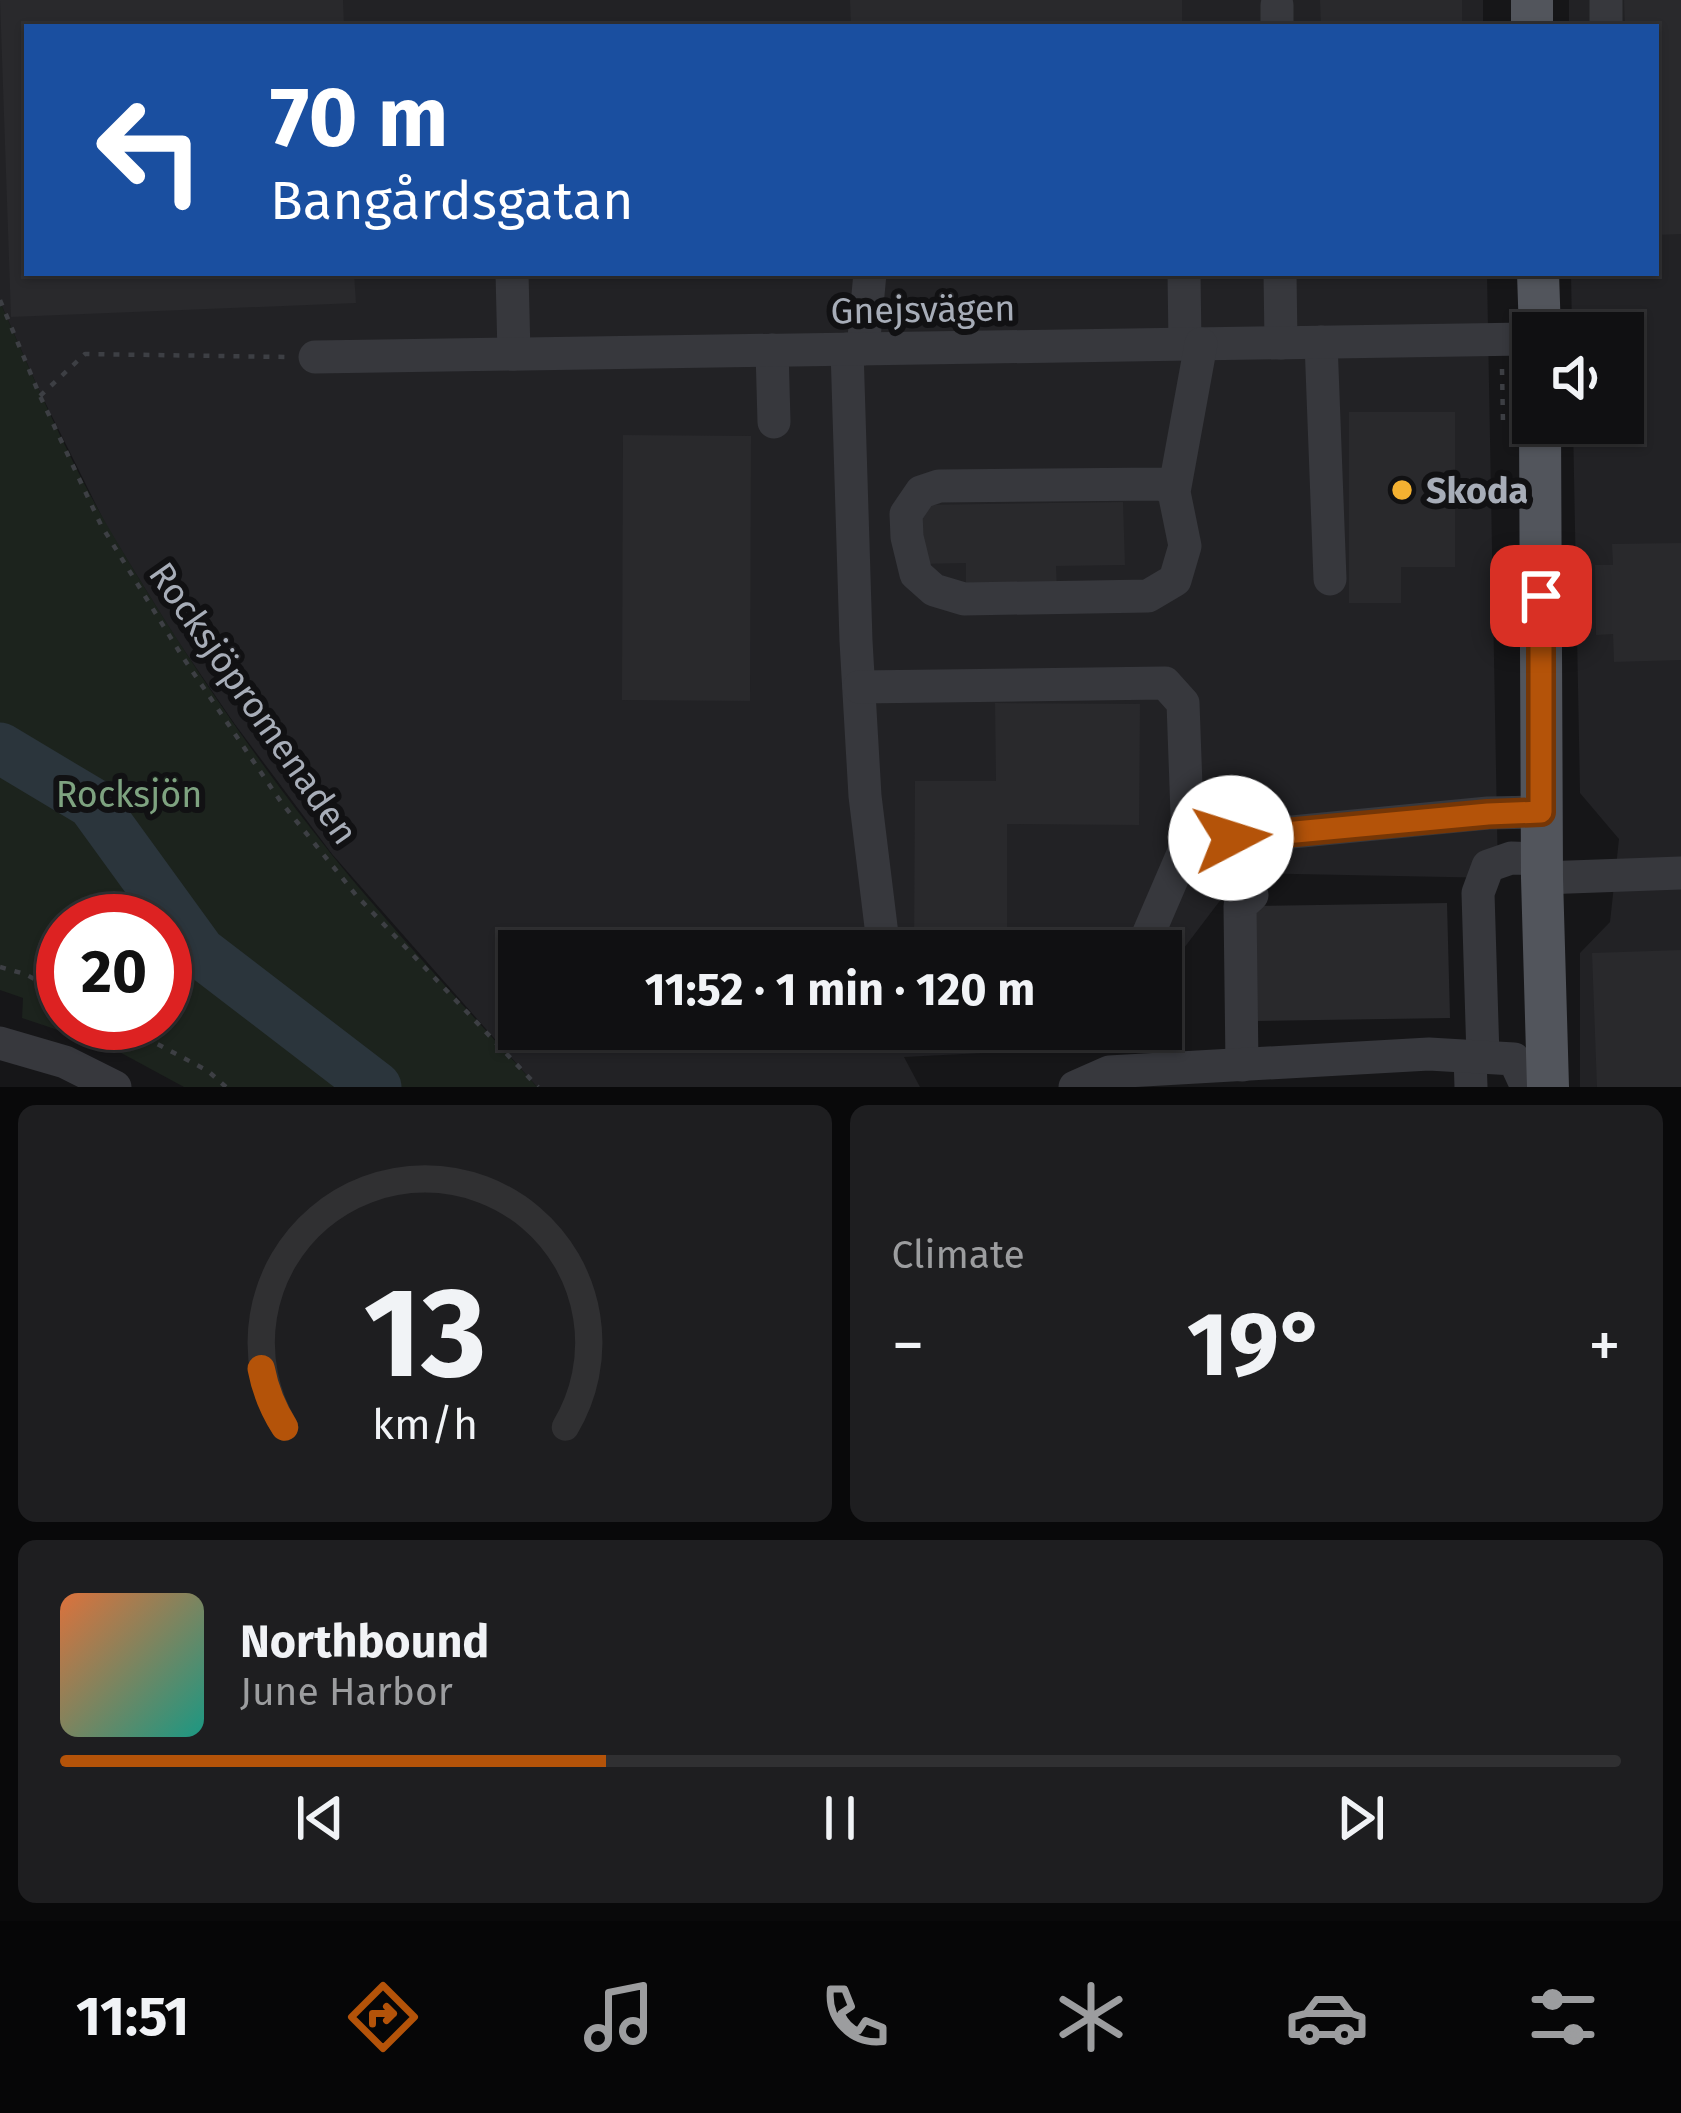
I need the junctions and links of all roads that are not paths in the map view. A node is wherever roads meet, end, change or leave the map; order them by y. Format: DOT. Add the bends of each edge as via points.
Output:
graph roads {
  1 [pos="512,276"];
  2 [pos="869,276"];
  3 [pos="1184,276"];
  4 [pos="1280,276"];
  5 [pos="1538,276"];
  6 [pos="1539,312"];
  7 [pos="1512,339"];
  8 [pos="1321,342"];
  9 [pos="1281,343"];
  10 [pos="1193,344"];
  11 [pos="855,349"];
  12 [pos="772,350"];
  13 [pos="514,354"];
  14 [pos="315,357"];
  15 [pos="773,422"];
  16 [pos="1540,444"];
  17 [pos="1174,492"];
  18 [pos="1330,579"];
  19 [pos="859,688"];
  20 [pos="1541,812"];
  21 [pos="1188,842"];
  22 [pos="1542,869"];
  23 [pos="1681,873"];
  24 [pos="1252,895"];
  25 [pos="881,930"];
  26 [pos="1150,930"];
  27 [pos="0,1043"];
  28 [pos="1242,1065"];
  29 [pos="1475,1067"];
  30 [pos="1164,1068"];
  31 [pos="115,1087"];
  32 [pos="1075,1087"];
  33 [pos="1194,1087"];
  34 [pos="1527,1087"];
  35 [pos="1548,1087"];
  1 -- 13 [label="street"];
  2 -- 11 [label="street"];
  3 -- 10 [label="street"];
  4 -- 9 [label="street"];
  5 -- 6 [label="main road"];
  7 -- 8 [label="street, Gnejsvägen"];
  8 -- 9 [label="street, Gnejsvägen"];
  8 -- 18 [label="street"];
  9 -- 10 [label="street, Gnejsvägen"];
  10 -- 11 [label="street, Gnejsvägen"];
  10 -- 17 [label="street"];
  11 -- 12 [label="street, Gnejsvägen"];
  11 -- 19 [label="street"];
  12 -- 13 [label="street, Gnejsvägen"];
  12 -- 15 [label="street"];
  13 -- 14 [label="street, Gnejsvägen"];
  16 -- 20 [label="main road"];
  17 -- 17 [label="street" via="1163,484 939,486 921,492 906,514 907,537 916,574 964,599 1148,596 1175,580 1185,546"];
  19 -- 21 [label="street" via="1165,683 1183,703"];
  19 -- 25 [label="street"];
  20 -- 21 [label="street"];
  20 -- 22 [label="main road"];
  21 -- 26 [label="street"];
  22 -- 23 [label="street"];
  22 -- 29 [label="street" via="1511,858 1488,866 1478,893"];
  22 -- 35 [label="main road"];
  24 -- 28 [label="street" via="1240,906"];
  27 -- 31 [label="street"];
  28 -- 29 [label="street" via="1429,1054"];
  28 -- 30 [label="street"];
  29 -- 34 [label="street" via="1514,1059"];
  30 -- 32 [label="street" via="1109,1072"];
  30 -- 33 [label="street"];
}
